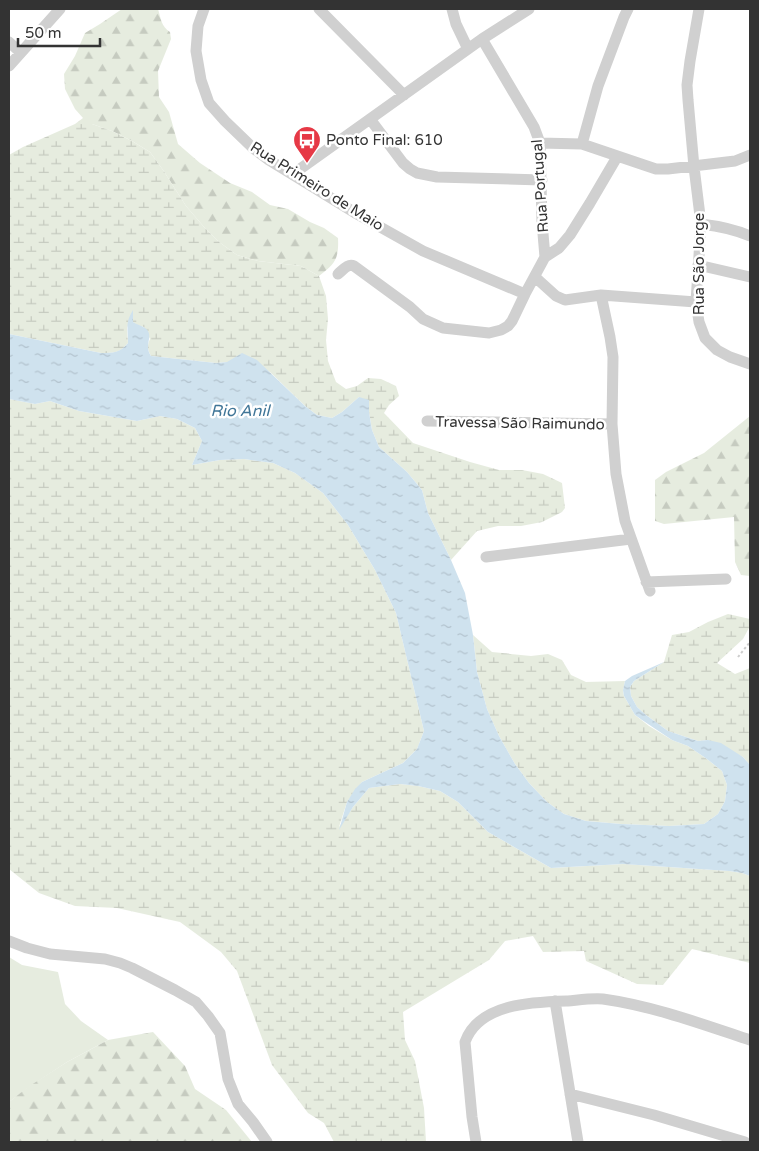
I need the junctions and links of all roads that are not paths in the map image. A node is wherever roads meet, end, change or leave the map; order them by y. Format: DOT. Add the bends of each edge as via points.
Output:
graph roads {
  1 [pos="60,9"];
  2 [pos="204,9"];
  3 [pos="319,9"];
  4 [pos="452,9"];
  5 [pos="529,9"];
  6 [pos="628,9"];
  7 [pos="699,9"];
  8 [pos="482,39"];
  9 [pos="9,42"];
  10 [pos="468,49"];
  11 [pos="20,52"];
  12 [pos="9,66"];
  13 [pos="404,95"];
  14 [pos="370,119"];
  15 [pos="540,143"];
  16 [pos="582,144"];
  17 [pos="750,155"];
  18 [pos="617,157"];
  19 [pos="694,167"];
  20 [pos="293,174"];
  21 [pos="542,180"];
  22 [pos="701,224"];
  23 [pos="750,236"];
  24 [pos="546,258"];
  25 [pos="698,265"];
  26 [pos="338,274"];
  27 [pos="535,277"];
  28 [pos="750,278"];
  29 [pos="525,294"];
  30 [pos="601,295"];
  31 [pos="696,302"];
  32 [pos="750,364"];
  33 [pos="427,421"];
  34 [pos="612,424"];
  35 [pos="631,538"];
  36 [pos="486,557"];
  37 [pos="726,579"];
  38 [pos="9,941"];
  39 [pos="555,1001"];
  40 [pos="750,1040"];
  41 [pos="570,1094"];
  42 [pos="267,1142"];
  43 [pos="476,1142"];
  44 [pos="578,1142"];
  45 [pos="745,1142"];
  1 -- 11 [label="street"];
  2 -- 20 [label="street, Rua Primeiro de Maio" via="198,26 196,51 209,102 253,148"];
  3 -- 13 [label="street"];
  4 -- 10 [label="street"];
  5 -- 8 [label="street"];
  6 -- 16 [label="street" via="598,86"];
  7 -- 19 [label="street, Rua São Jorge" via="688,84"];
  8 -- 10 [label="street"];
  8 -- 15 [label="street, Rua Portugal" via="534,126"];
  9 -- 11 [label="street"];
  10 -- 13 [label="street"];
  11 -- 12 [label="street"];
  13 -- 14 [label="street"];
  14 -- 20 [label="street"];
  14 -- 21 [label="street" via="403,163 417,173 437,177"];
  15 -- 16 [label="street"];
  15 -- 21 [label="street, Rua Portugal"];
  16 -- 18 [label="street"];
  17 -- 19 [label="street" via="735,161"];
  18 -- 19 [label="street" via="656,168"];
  18 -- 24 [label="street" via="570,235"];
  19 -- 22 [label="street, Rua São Jorge"];
  20 -- 29 [label="street, Rua Primeiro de Maio" via="423,251"];
  21 -- 24 [label="street, Rua Portugal"];
  22 -- 23 [label="street"];
  22 -- 25 [label="street, Rua São Jorge"];
  24 -- 27 [label="street"];
  25 -- 28 [label="street"];
  25 -- 31 [label="street, Rua São Jorge"];
  26 -- 29 [label="street" via="348,265 354,266 423,319 443,328 489,333 508,326"];
  27 -- 29 [label="street"];
  27 -- 30 [label="street" via="560,299"];
  30 -- 31 [label="street"];
  30 -- 34 [label="street" via="613,357"];
  31 -- 32 [label="street, Rua São Jorge" via="705,338 717,350"];
  33 -- 34 [label="street, Travessa São Raimundo"];
  34 -- 35 [label="street" via="616,474"];
  35 -- 36 [label="street"];
  35 -- 37 [label="street" via="648,587"];
  38 -- 42 [label="street" via="50,954 120,963 196,1002 220,1033 228,1079 238,1104"];
  39 -- 40 [label="street" via="601,999 638,1006"];
  39 -- 41 [label="street"];
  39 -- 43 [label="street" via="509,1006 483,1018 469,1033 465,1042"];
  41 -- 44 [label="street"];
  41 -- 45 [label="street"];
}
